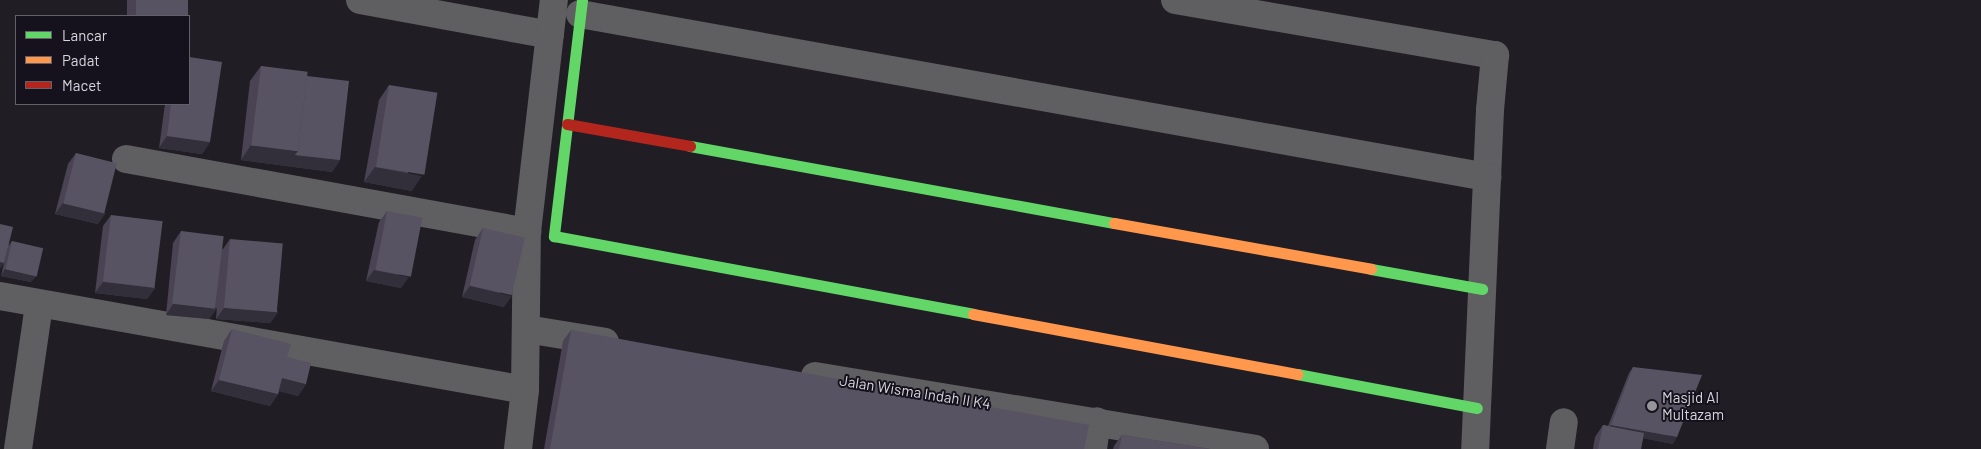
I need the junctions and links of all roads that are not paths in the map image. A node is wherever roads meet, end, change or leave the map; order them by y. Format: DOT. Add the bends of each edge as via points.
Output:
graph roads {
  1 [pos="360,0"];
  2 [pos="554,0"];
  3 [pos="1175,0"];
  4 [pos="581,7"];
  5 [pos="550,35"];
  6 [pos="567,124"];
  7 [pos="126,159"];
  8 [pos="1487,176"];
  9 [pos="527,232"];
  10 [pos="1482,289"];
  11 [pos="0,296"];
  12 [pos="39,305"];
  13 [pos="526,329"];
  14 [pos="627,345"];
  15 [pos="793,372"];
  16 [pos="525,390"];
  17 [pos="1477,408"];
  18 [pos="1097,421"];
  19 [pos="1564,422"];
  20 [pos="18,449"];
  21 [pos="518,449"];
  22 [pos="1093,449"];
  23 [pos="1255,449"];
  24 [pos="1475,449"];
  25 [pos="1560,449"];
  1 -- 5 [label="street"];
  2 -- 5 [label="street"];
  3 -- 8 [label="street" via="1495,55"];
  4 -- 6 [label="street"];
  4 -- 8 [label="street"];
  5 -- 9 [label="street"];
  6 -- 10 [label="street"];
  6 -- 17 [label="street" via="554,236"];
  7 -- 9 [label="street"];
  8 -- 10 [label="street"];
  9 -- 13 [label="street"];
  10 -- 17 [label="street"];
  11 -- 12 [label="street"];
  12 -- 16 [label="street"];
  12 -- 20 [label="street"];
  13 -- 14 [label="street"];
  13 -- 16 [label="street"];
  15 -- 18 [label="street, Jalan Wisma Indah II K4"];
  16 -- 21 [label="street"];
  17 -- 24 [label="street"];
  18 -- 22 [label="street"];
  18 -- 23 [label="street, Jalan Wisma Indah II K4"];
  19 -- 25 [label="street"];
}
